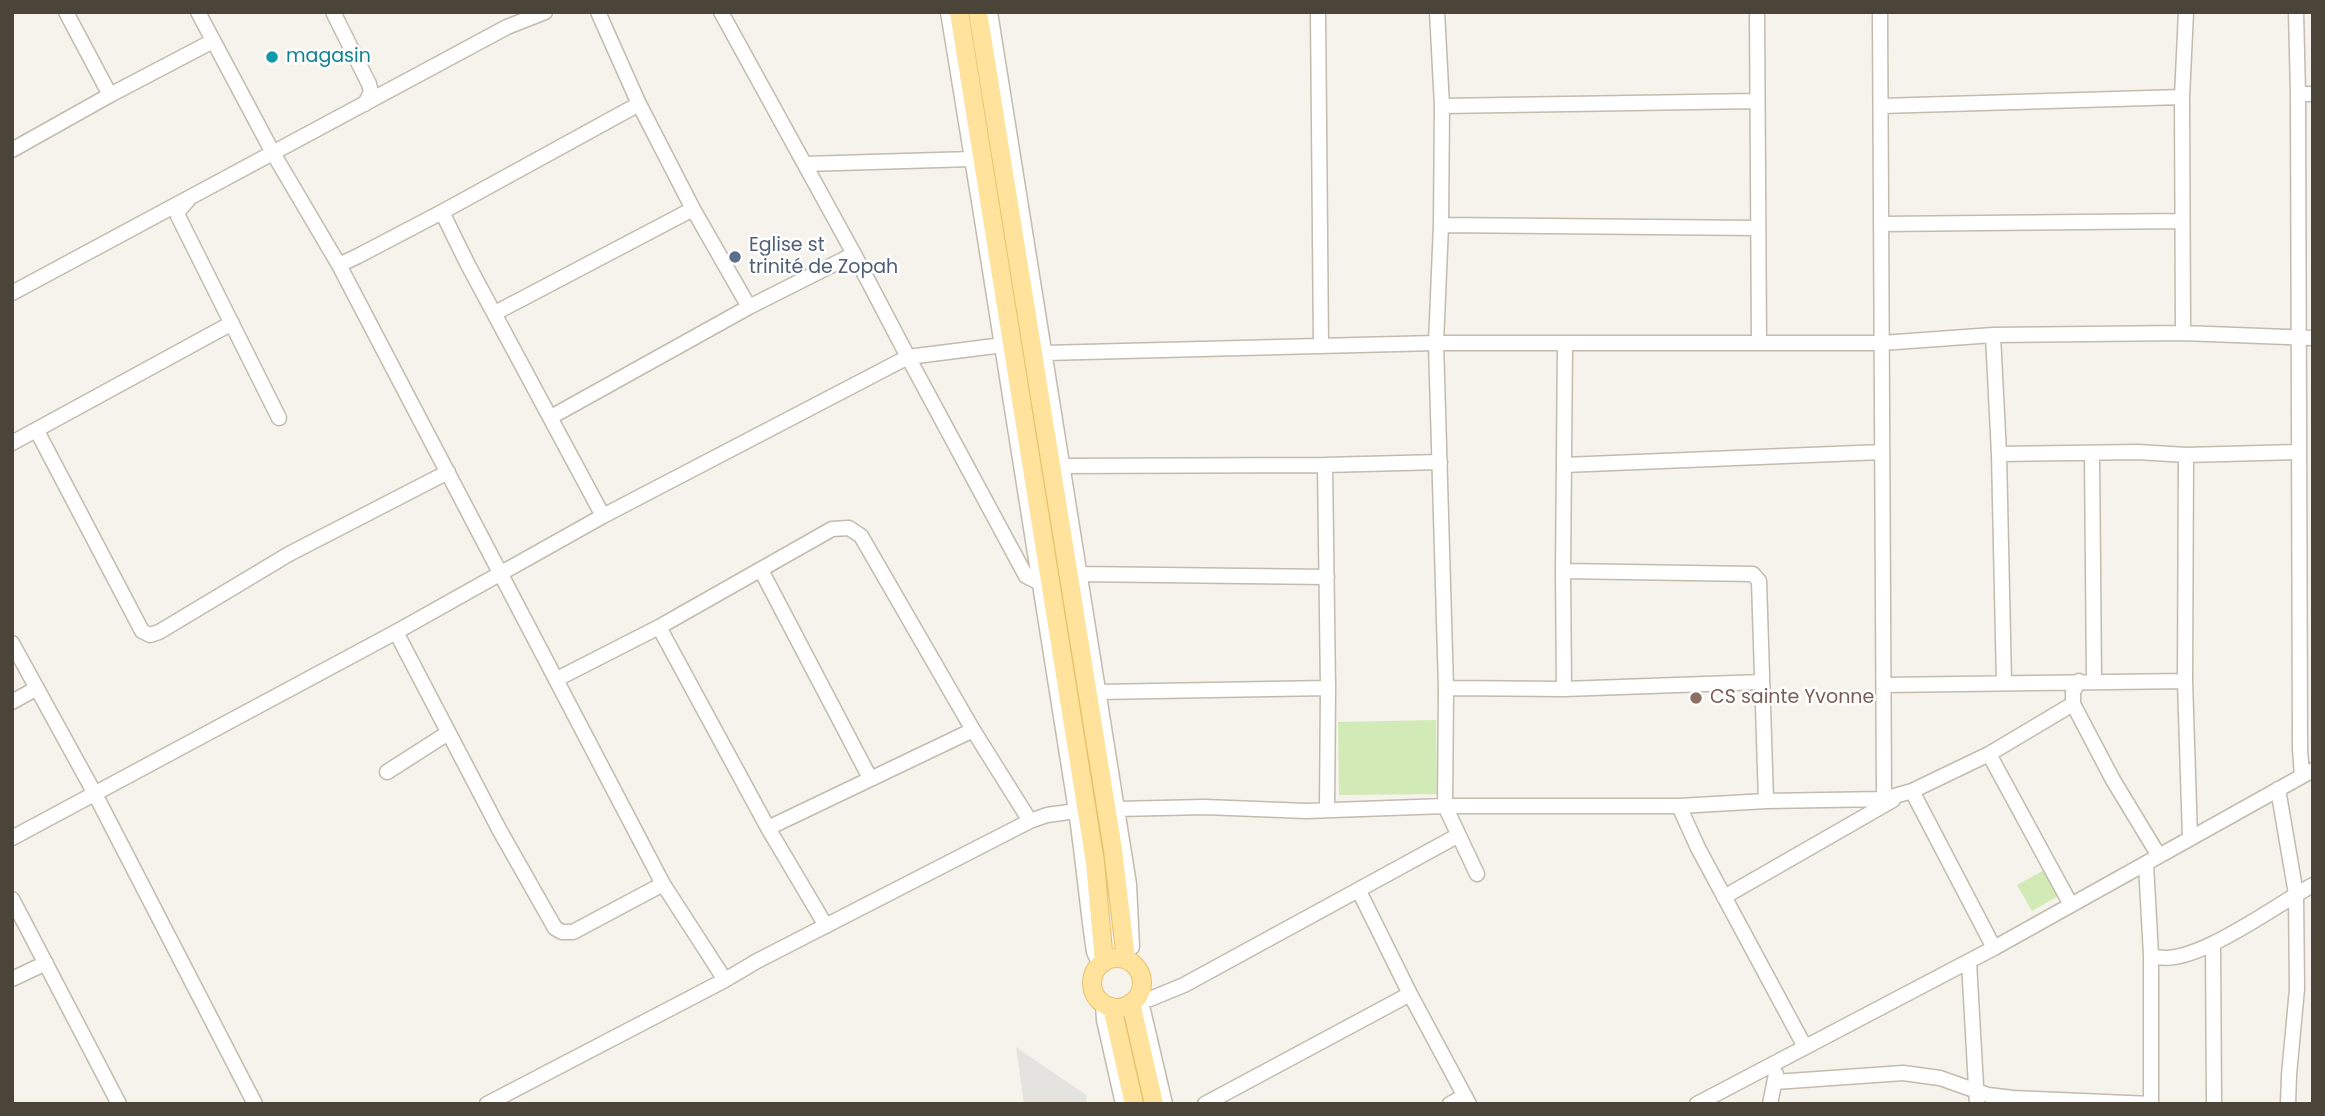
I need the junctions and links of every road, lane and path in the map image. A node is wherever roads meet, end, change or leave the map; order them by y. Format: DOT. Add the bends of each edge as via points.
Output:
graph roads {
  1 [pos="66,12"];
  2 [pos="198,12"];
  3 [pos="333,12"];
  4 [pos="545,12"];
  5 [pos="598,12"];
  6 [pos="721,12"];
  7 [pos="948,12"];
  8 [pos="959,12"];
  9 [pos="978,12"];
  10 [pos="990,12"];
  11 [pos="1318,12"];
  12 [pos="1437,12"];
  13 [pos="1757,12"];
  14 [pos="1880,12"];
  15 [pos="2186,12"];
  16 [pos="2296,12"];
  17 [pos="213,41"];
  18 [pos="2305,94"];
  19 [pos="110,95"];
  20 [pos="2182,97"];
  21 [pos="1756,101"];
  22 [pos="365,104"];
  23 [pos="639,104"];
  24 [pos="1441,106"];
  25 [pos="1881,106"];
  26 [pos="12,150"];
  27 [pos="273,153"];
  28 [pos="972,159"];
  29 [pos="805,164"];
  30 [pos="188,198"];
  31 [pos="693,209"];
  32 [pos="442,212"];
  33 [pos="2182,221"];
  34 [pos="1881,224"];
  35 [pos="1441,225"];
  36 [pos="1758,228"];
  37 [pos="854,254"];
  38 [pos="338,265"];
  39 [pos="12,293"];
  40 [pos="749,307"];
  41 [pos="495,313"];
  42 [pos="232,323"];
  43 [pos="2183,333"];
  44 [pos="1993,335"];
  45 [pos="2297,337"];
  46 [pos="2313,338"];
  47 [pos="1436,343"];
  48 [pos="1759,343"];
  49 [pos="1882,343"];
  50 [pos="1565,344"];
  51 [pos="1003,345"];
  52 [pos="1321,346"];
  53 [pos="1045,353"];
  54 [pos="908,357"];
  55 [pos="551,417"];
  56 [pos="279,418"];
  57 [pos="37,431"];
  58 [pos="12,443"];
  59 [pos="1882,452"];
  60 [pos="2298,452"];
  61 [pos="1999,454"];
  62 [pos="2092,454"];
  63 [pos="2186,455"];
  64 [pos="1440,462"];
  65 [pos="1325,465"];
  66 [pos="1564,465"];
  67 [pos="1062,466"];
  68 [pos="448,472"];
  69 [pos="603,516"];
  70 [pos="761,570"];
  71 [pos="1563,571"];
  72 [pos="1079,574"];
  73 [pos="499,575"];
  74 [pos="1327,576"];
  75 [pos="1038,582"];
  76 [pos="659,627"];
  77 [pos="396,632"];
  78 [pos="12,643"];
  79 [pos="557,678"];
  80 [pos="2086,681"];
  81 [pos="2185,681"];
  82 [pos="1762,682"];
  83 [pos="2004,683"];
  84 [pos="1884,684"];
  85 [pos="37,688"];
  86 [pos="1328,688"];
  87 [pos="1446,688"];
  88 [pos="1564,689"];
  89 [pos="1098,692"];
  90 [pos="12,702"];
  91 [pos="2073,704"];
  92 [pos="974,730"];
  93 [pos="448,733"];
  94 [pos="1989,754"];
  95 [pos="387,772"];
  96 [pos="2307,773"];
  97 [pos="870,778"];
  98 [pos="2278,789"];
  99 [pos="95,793"];
  100 [pos="1906,794"];
  101 [pos="1884,799"];
  102 [pos="1766,801"];
  103 [pos="1445,806"];
  104 [pos="1679,806"];
  105 [pos="1117,809"];
  106 [pos="1327,809"];
  107 [pos="1076,811"];
  108 [pos="1030,821"];
  109 [pos="768,828"];
  110 [pos="1457,836"];
  111 [pos="12,838"];
  112 [pos="2190,838"];
  113 [pos="2159,856"];
  114 [pos="2146,864"];
  115 [pos="1477,874"];
  116 [pos="663,884"];
  117 [pos="2313,885"];
  118 [pos="1359,891"];
  119 [pos="2296,894"];
  120 [pos="1724,897"];
  121 [pos="12,899"];
  122 [pos="2071,905"];
  123 [pos="825,926"];
  124 [pos="2213,945"];
  125 [pos="1994,948"];
  126 [pos="2151,955"];
  127 [pos="1129,961"];
  128 [pos="1969,962"];
  129 [pos="46,963"];
  130 [pos="1102,964"];
  131 [pos="12,979"];
  132 [pos="725,980"];
  133 [pos="2313,982"];
  134 [pos="2297,989"];
  135 [pos="1410,994"];
  136 [pos="1134,1000"];
  137 [pos="1107,1005"];
  138 [pos="1805,1048"];
  139 [pos="1778,1062"];
  140 [pos="1775,1082"];
  141 [pos="1977,1098"];
  142 [pos="1467,1100"];
  143 [pos="119,1104"];
  144 [pos="254,1104"];
  145 [pos="487,1104"];
  146 [pos="1123,1104"];
  147 [pos="1134,1104"];
  148 [pos="1154,1104"];
  149 [pos="1165,1104"];
  150 [pos="1205,1104"];
  151 [pos="1450,1104"];
  152 [pos="1697,1104"];
  153 [pos="1770,1104"];
  154 [pos="2151,1104"];
  155 [pos="2214,1104"];
  156 [pos="2288,1104"];
  1 -- 19 [label="street"];
  2 -- 17 [label="street"];
  3 -- 22 [label="street" via="369,84 371,92"];
  4 -- 22 [label="street" via="507,27"];
  5 -- 23 [label="street"];
  6 -- 29 [label="street"];
  7 -- 28 [label="street"];
  8 -- 130 [label="main road" via="1095,862"];
  9 -- 127 [label="main road"];
  10 -- 53 [label="street"];
  11 -- 52 [label="street"];
  12 -- 24 [label="street"];
  13 -- 21 [label="street"];
  14 -- 25 [label="street"];
  15 -- 20 [label="street"];
  16 -- 18 [label="street"];
  17 -- 19 [label="street"];
  17 -- 27 [label="street"];
  18 -- 45 [label="street"];
  19 -- 26 [label="street"];
  20 -- 25 [label="street"];
  20 -- 33 [label="street"];
  21 -- 24 [label="street"];
  21 -- 36 [label="street"];
  22 -- 27 [label="street"];
  23 -- 31 [label="street"];
  23 -- 32 [label="street"];
  24 -- 35 [label="street"];
  25 -- 34 [label="street"];
  27 -- 30 [label="street"];
  27 -- 38 [label="street"];
  28 -- 29 [label="street"];
  28 -- 51 [label="street"];
  29 -- 37 [label="street"];
  30 -- 39 [label="street"];
  30 -- 42 [label="street" via="178,216"];
  31 -- 40 [label="street"];
  31 -- 41 [label="street"];
  32 -- 38 [label="street"];
  32 -- 41 [label="street"];
  33 -- 34 [label="street"];
  33 -- 43 [label="street"];
  34 -- 49 [label="street"];
  35 -- 36 [label="street"];
  35 -- 47 [label="street"];
  36 -- 48 [label="street"];
  37 -- 40 [label="street"];
  37 -- 54 [label="street"];
  38 -- 68 [label="street"];
  40 -- 55 [label="street"];
  41 -- 55 [label="street"];
  42 -- 56 [label="street"];
  42 -- 57 [label="street"];
  43 -- 44 [label="street"];
  43 -- 45 [label="street"];
  44 -- 49 [label="street"];
  44 -- 61 [label="street"];
  45 -- 46 [label="street"];
  45 -- 60 [label="street"];
  47 -- 50 [label="street"];
  47 -- 52 [label="street"];
  47 -- 64 [label="street"];
  48 -- 49 [label="street"];
  48 -- 50 [label="street"];
  49 -- 59 [label="street"];
  50 -- 66 [label="street"];
  51 -- 54 [label="street"];
  51 -- 75 [label="street"];
  52 -- 53 [label="street"];
  53 -- 67 [label="street"];
  54 -- 69 [label="street"];
  54 -- 75 [label="street" via="1026,576"];
  55 -- 69 [label="street"];
  57 -- 58 [label="street"];
  57 -- 68 [label="street" via="142,631 150,635 289,554"];
  59 -- 66 [label="street"];
  59 -- 84 [label="street"];
  60 -- 63 [label="street"];
  60 -- 96 [label="street" via="2300,736"];
  61 -- 62 [label="street"];
  61 -- 83 [label="street"];
  62 -- 63 [label="street"];
  62 -- 80 [label="street"];
  63 -- 81 [label="street"];
  64 -- 65 [label="street"];
  64 -- 87 [label="street"];
  65 -- 67 [label="street"];
  65 -- 74 [label="street"];
  66 -- 71 [label="street"];
  67 -- 72 [label="street"];
  68 -- 73 [label="street"];
  69 -- 73 [label="street"];
  70 -- 76 [label="street"];
  70 -- 92 [label="street" via="832,529 849,528 861,536"];
  70 -- 97 [label="street"];
  71 -- 82 [label="street" via="1753,574 1759,581"];
  71 -- 88 [label="street"];
  72 -- 74 [label="street"];
  72 -- 89 [label="street"];
  73 -- 77 [label="street"];
  73 -- 79 [label="street"];
  74 -- 86 [label="street"];
  75 -- 107 [label="street"];
  76 -- 79 [label="street"];
  76 -- 109 [label="street"];
  77 -- 93 [label="street"];
  77 -- 99 [label="street"];
  78 -- 85 [label="street"];
  79 -- 116 [label="street"];
  80 -- 81 [label="street"];
  80 -- 83 [label="street"];
  80 -- 91 [label="street" via="2073,692"];
  81 -- 112 [label="street"];
  82 -- 88 [label="street"];
  82 -- 102 [label="street"];
  83 -- 84 [label="street"];
  84 -- 101 [label="street"];
  85 -- 90 [label="street"];
  85 -- 99 [label="street"];
  86 -- 89 [label="street"];
  86 -- 106 [label="street"];
  87 -- 88 [label="street"];
  87 -- 103 [label="street"];
  89 -- 105 [label="street"];
  91 -- 94 [label="street"];
  91 -- 113 [label="street"];
  92 -- 97 [label="street"];
  92 -- 108 [label="street"];
  93 -- 95 [label="street"];
  93 -- 116 [label="street" via="555,928 573,932"];
  94 -- 100 [label="street"];
  94 -- 122 [label="street"];
  96 -- 98 [label="street"];
  97 -- 109 [label="street"];
  98 -- 112 [label="street"];
  98 -- 119 [label="street"];
  99 -- 111 [label="street"];
  99 -- 144 [label="street"];
  100 -- 101 [label="street"];
  100 -- 120 [label="street"];
  100 -- 125 [label="street"];
  101 -- 102 [label="street"];
  102 -- 104 [label="street"];
  103 -- 104 [label="street"];
  103 -- 106 [label="street"];
  103 -- 110 [label="street"];
  104 -- 120 [label="street"];
  105 -- 106 [label="street"];
  105 -- 127 [label="street" via="1129,884"];
  107 -- 108 [label="street"];
  107 -- 130 [label="street" via="1094,952"];
  108 -- 123 [label="street"];
  109 -- 123 [label="street"];
  110 -- 115 [label="street"];
  110 -- 118 [label="street"];
  112 -- 113 [label="street"];
  113 -- 114 [label="street"];
  114 -- 122 [label="street"];
  114 -- 126 [label="street"];
  116 -- 132 [label="street"];
  117 -- 119 [label="street"];
  118 -- 135 [label="street"];
  118 -- 136 [label="street" via="1184,985 1150,999"];
  119 -- 124 [label="street"];
  119 -- 134 [label="street"];
  120 -- 138 [label="street"];
  121 -- 129 [label="street"];
  122 -- 125 [label="street"];
  123 -- 132 [label="street"];
  124 -- 126 [label="street" via="2168,959"];
  124 -- 155 [label="street"];
  125 -- 128 [label="street"];
  126 -- 154 [label="street"];
  127 -- 130 [label="main road" via="1117,958"];
  127 -- 136 [label="main road" via="1142,982"];
  128 -- 138 [label="street"];
  128 -- 141 [label="street"];
  129 -- 131 [label="street"];
  129 -- 143 [label="street"];
  130 -- 137 [label="main road" via="1093,985"];
  132 -- 145 [label="street"];
  133 -- 134 [label="street"];
  134 -- 156 [label="street"];
  135 -- 142 [label="street"];
  135 -- 150 [label="street"];
  136 -- 137 [label="main road" via="1122,1007"];
  136 -- 148 [label="main road"];
  136 -- 149 [label="street" via="1143,1010"];
  137 -- 146 [label="street" via="1104,1020"];
  137 -- 147 [label="main road"];
  138 -- 139 [label="street"];
  139 -- 140 [label="street"];
  139 -- 152 [label="street"];
  140 -- 141 [label="street" via="1903,1073 1964,1085"];
  140 -- 153 [label="street"];
  141 -- 154 [label="street"];
  142 -- 151 [label="street"];
}
